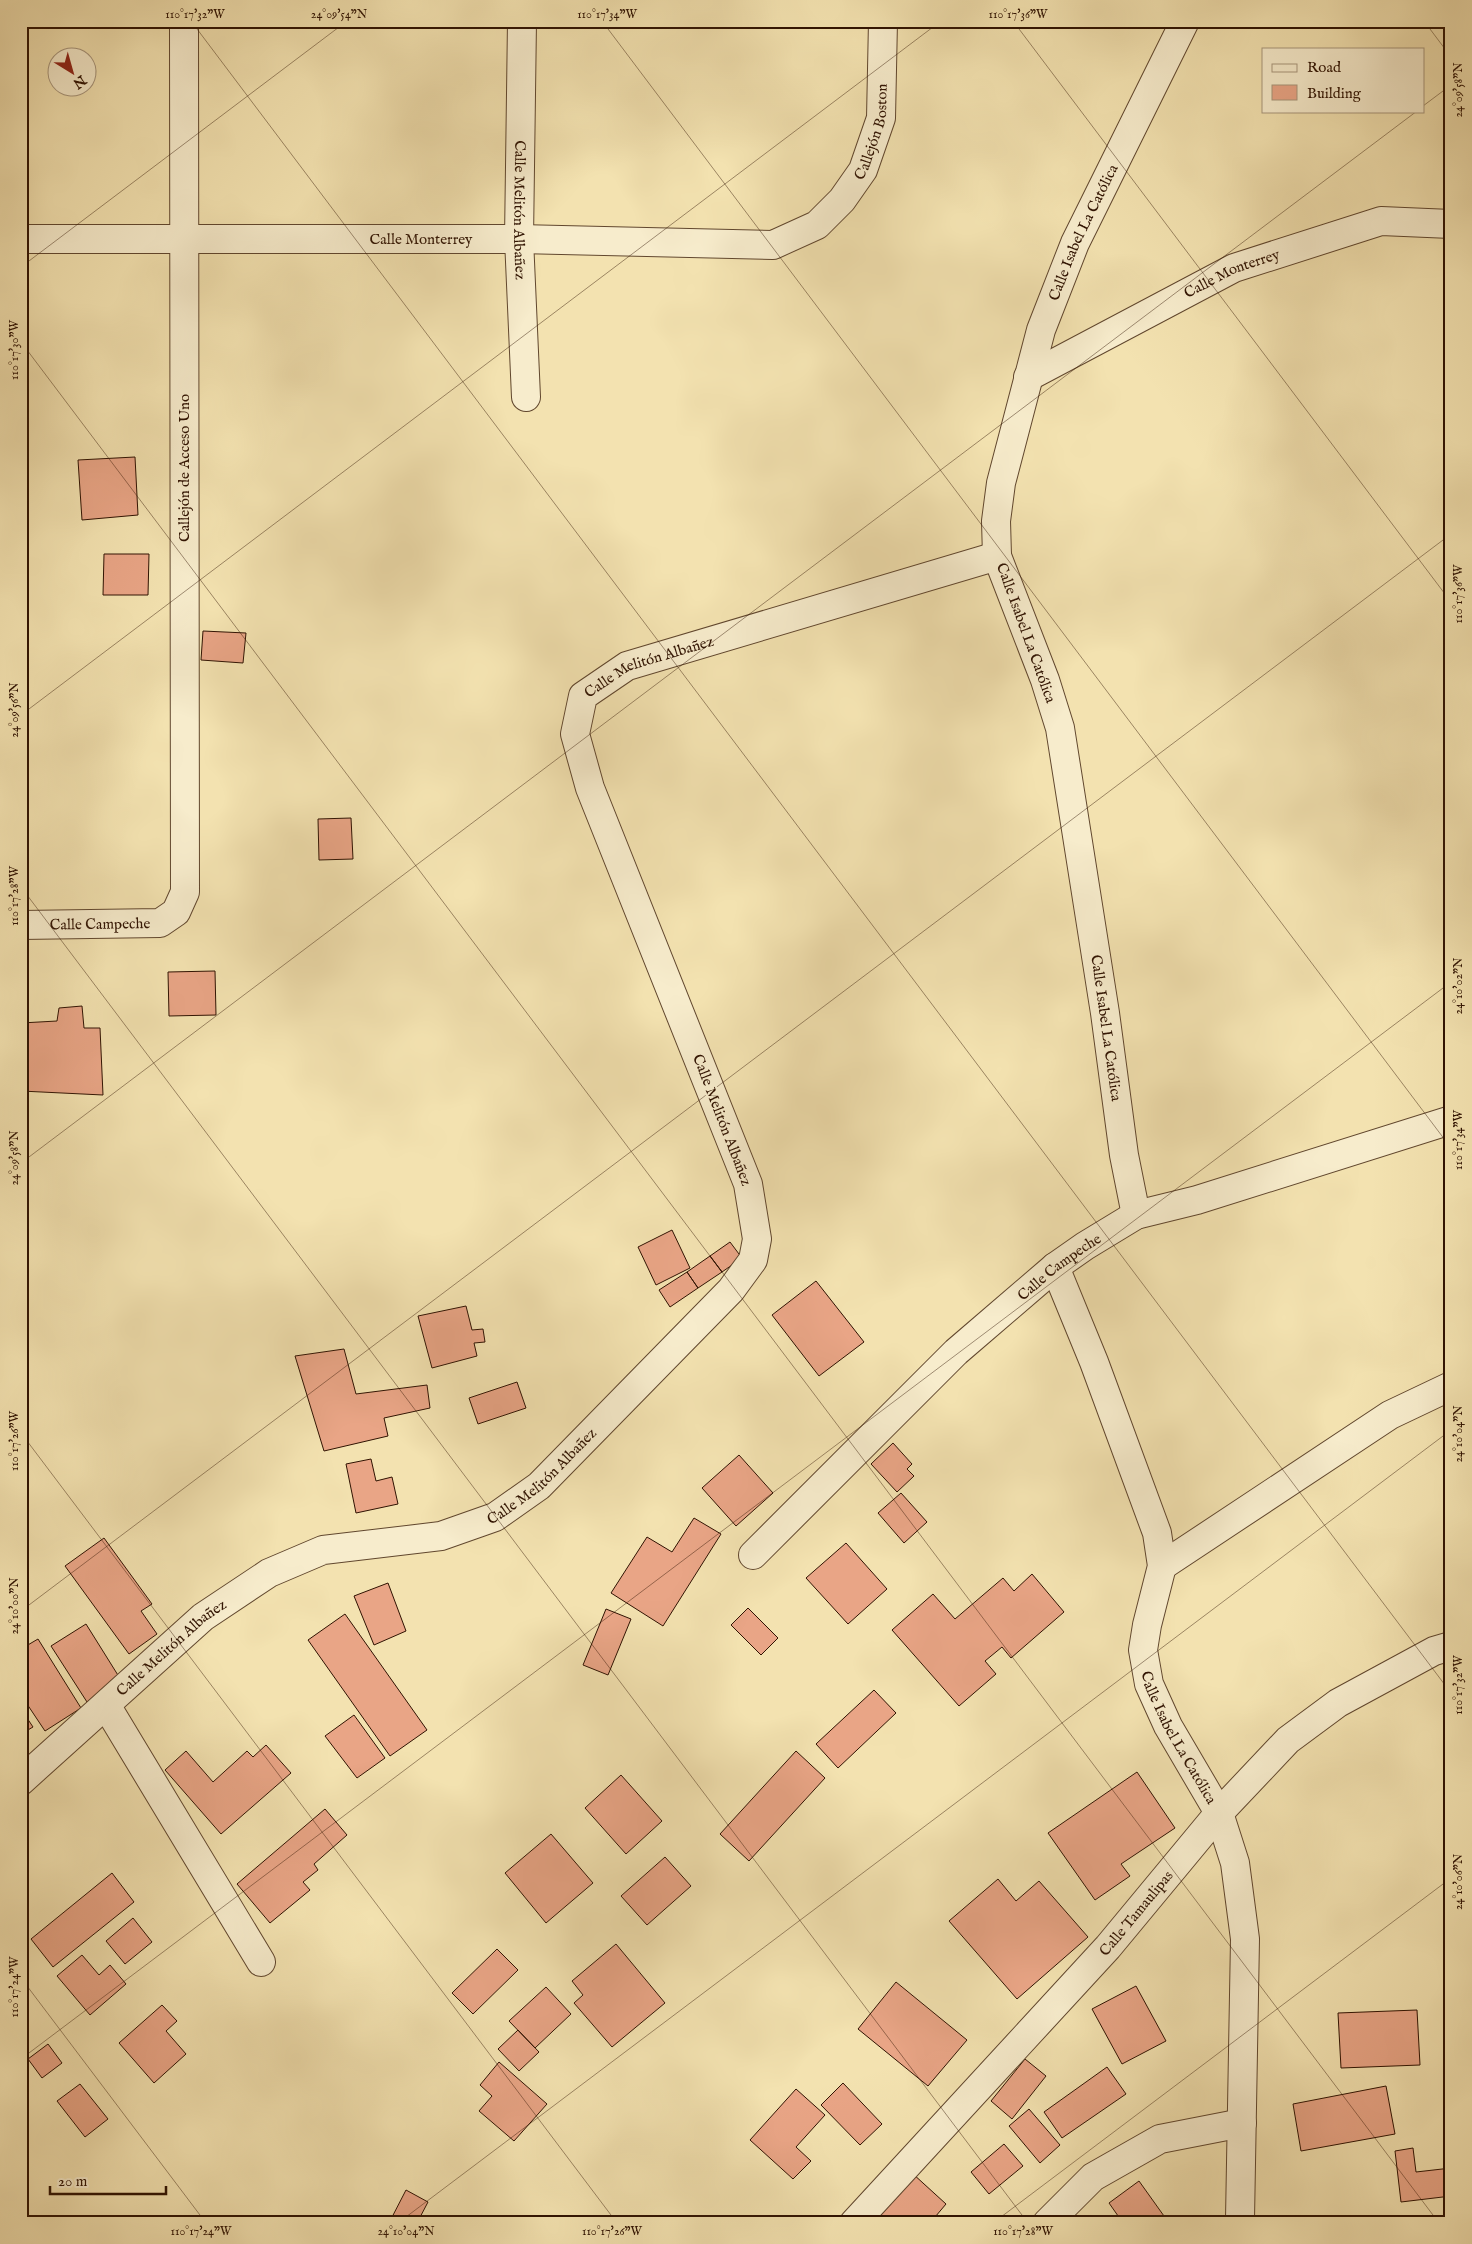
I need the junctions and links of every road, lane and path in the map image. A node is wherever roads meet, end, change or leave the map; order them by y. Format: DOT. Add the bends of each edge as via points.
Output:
graph roads {
  1 [pos="184,21"];
  2 [pos="522,21"];
  3 [pos="883,21"];
  4 [pos="1185,21"];
  5 [pos="1451,224"];
  6 [pos="818,225"];
  7 [pos="21,238"];
  8 [pos="184,238"];
  9 [pos="519,239"];
  10 [pos="1028,377"];
  11 [pos="526,397"];
  12 [pos="997,556"];
  13 [pos="176,912"];
  14 [pos="21,925"];
  15 [pos="1451,1120"];
  16 [pos="1136,1215"];
  17 [pos="1056,1267"];
  18 [pos="1451,1386"];
  19 [pos="753,1555"];
  20 [pos="1162,1566"];
  21 [pos="1451,1646"];
  22 [pos="106,1704"];
  23 [pos="21,1781"];
  24 [pos="1219,1813"];
  25 [pos="261,1962"];
  26 [pos="1242,2123"];
  27 [pos="854,2223"];
  28 [pos="1047,2223"];
  29 [pos="1242,2223"];
  1 -- 8 [label="street, Callejón de Acceso Uno"];
  2 -- 9 [label="street, Calle Melitón Albañez"];
  3 -- 6 [label="street, Callejón Boston" via="881,118 864,170"];
  4 -- 10 [label="street, Calle Isabel La Católica" via="1075,243 1041,330"];
  5 -- 10 [label="street, Calle Monterrey" via="1381,221 1234,268"];
  6 -- 9 [label="street, Calle Monterrey" via="773,245"];
  7 -- 8 [label="street, Calle Monterrey"];
  8 -- 9 [label="street, Calle Monterrey"];
  8 -- 13 [label="street, Callejón de Acceso Uno" via="184,892"];
  9 -- 11 [label="street, Calle Melitón Albañez"];
  10 -- 12 [label="street, Calle Isabel La Católica" via="1001,484 996,521"];
  12 -- 16 [label="street, Calle Isabel La Católica" via="1060,728 1124,1155"];
  12 -- 22 [label="street, Calle Melitón Albañez" via="627,666 583,696 575,734 590,788 748,1184 757,1239 753,1260 731,1290 539,1486 495,1517 441,1536 323,1550 269,1573 203,1617"];
  13 -- 14 [label="street, Calle Campeche" via="160,923"];
  15 -- 16 [label="street, Calle Campeche" via="1197,1200"];
  16 -- 17 [label="street, Calle Campeche"];
  17 -- 19 [label="street, Calle Campeche" via="956,1352"];
  17 -- 20 [label="street, Calle Isabel La Católica" via="1131,1460 1156,1533"];
  18 -- 20 [label="street" via="1390,1415"];
  20 -- 24 [label="street, Calle Isabel La Católica" via="1143,1650 1149,1684 1168,1726"];
  21 -- 24 [label="street, Calle Tamaulipas" via="1434,1651 1338,1703 1288,1740"];
  22 -- 23 [label="street, Calle Melitón Albañez"];
  22 -- 25 [label="street"];
  24 -- 26 [label="street, Calle Isabel La Católica" via="1235,1864 1245,1939"];
  24 -- 27 [label="street, Calle Tamaulipas" via="1108,1947"];
  26 -- 28 [label="street" via="1160,2139 1093,2176"];
  26 -- 29 [label="street, Calle Isabel La Católica"];
}
